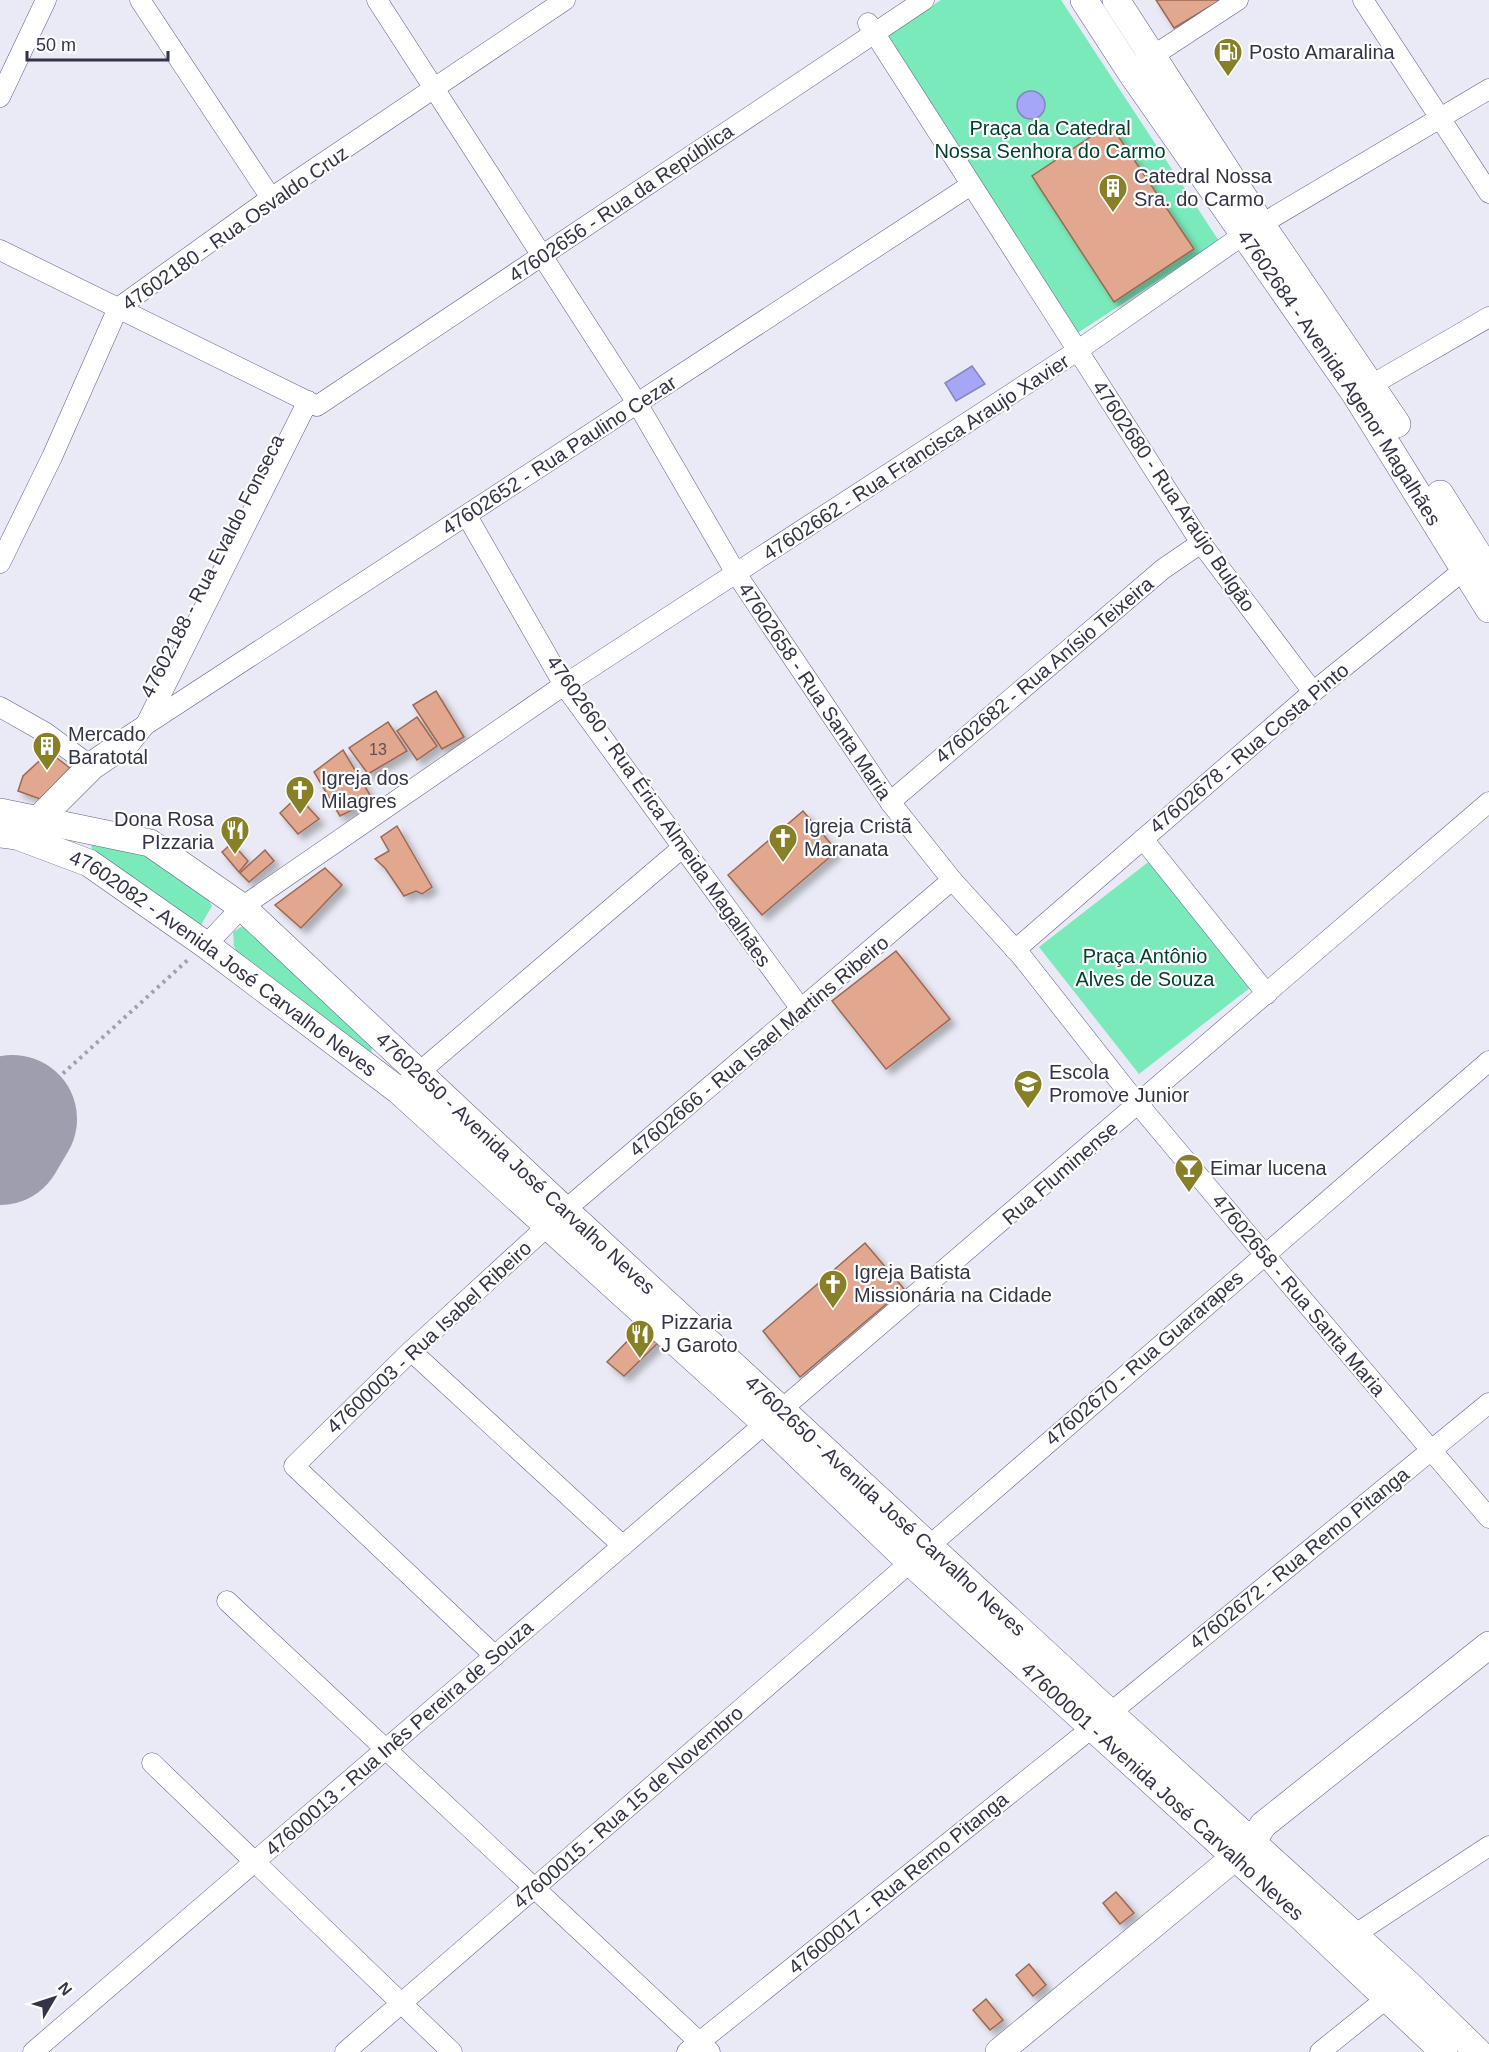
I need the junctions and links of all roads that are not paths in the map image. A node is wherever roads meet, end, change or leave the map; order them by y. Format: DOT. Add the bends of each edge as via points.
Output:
graph roads {
  1 [pos="46,0"];
  2 [pos="140,0"];
  3 [pos="376,0"];
  4 [pos="566,0"];
  5 [pos="903,0"];
  6 [pos="924,0"];
  7 [pos="1084,0"];
  8 [pos="1116,0"];
  9 [pos="1238,0"];
  10 [pos="1363,0"];
  11 [pos="871,28"];
  12 [pos="1141,64"];
  13 [pos="1489,89"];
  14 [pos="434,90"];
  15 [pos="0,97"];
  16 [pos="1440,119"];
  17 [pos="971,185"];
  18 [pos="1489,194"];
  19 [pos="271,198"];
  20 [pos="1252,230"];
  21 [pos="0,250"];
  22 [pos="537,251"];
  23 [pos="118,308"];
  24 [pos="1489,317"];
  25 [pos="1077,351"];
  26 [pos="1364,389"];
  27 [pos="307,401"];
  28 [pos="637,404"];
  29 [pos="467,516"];
  30 [pos="1201,543"];
  31 [pos="0,563"];
  32 [pos="1481,564"];
  33 [pos="736,575"];
  34 [pos="1489,609"];
  35 [pos="564,685"];
  36 [pos="1313,692"];
  37 [pos="0,707"];
  38 [pos="146,724"];
  39 [pos="126,737"];
  40 [pos="88,764"];
  41 [pos="890,802"];
  42 [pos="1489,802"];
  43 [pos="0,812"];
  44 [pos="24,827"];
  45 [pos="1143,839"];
  46 [pos="682,848"];
  47 [pos="952,880"];
  48 [pos="242,907"];
  49 [pos="206,945"];
  50 [pos="1015,950"];
  51 [pos="1267,994"];
  52 [pos="801,1009"];
  53 [pos="1489,1061"];
  54 [pos="419,1072"];
  55 [pos="398,1090"];
  56 [pos="1139,1105"];
  57 [pos="556,1218"];
  58 [pos="1264,1254"];
  59 [pos="411,1351"];
  60 [pos="1489,1403"];
  61 [pos="774,1416"];
  62 [pos="1432,1450"];
  63 [pos="1489,1518"];
  64 [pos="623,1546"];
  65 [pos="919,1554"];
  66 [pos="227,1601"];
  67 [pos="1489,1645"];
  68 [pos="495,1656"];
  69 [pos="1489,1659"];
  70 [pos="1101,1720"];
  71 [pos="386,1750"];
  72 [pos="152,1763"];
  73 [pos="1489,1846"];
  74 [pos="1244,1849"];
  75 [pos="254,1862"];
  76 [pos="535,1887"];
  77 [pos="1307,1907"];
  78 [pos="1354,1935"];
  79 [pos="1397,1990"];
  80 [pos="402,2003"];
  81 [pos="1478,2048"];
  82 [pos="699,2049"];
  83 [pos="33,2052"];
  84 [pos="345,2052"];
  85 [pos="452,2052"];
  86 [pos="999,2052"];
  87 [pos="1320,2052"];
  88 [pos="1444,2052"];
  1 -- 15 [label="street"];
  2 -- 19 [label="street"];
  3 -- 14 [label="street, 47602658 - Rua Santa Maria"];
  4 -- 14 [label="street, 47602180 - Rua Osvaldo Cruz"];
  5 -- 11 [label="street"];
  6 -- 11 [label="street"];
  7 -- 12 [label="street, 47602684 - Avenida Agenor Magalhães"];
  8 -- 12 [label="street, 47602684 - Avenida Agenor Magalhães"];
  9 -- 12 [label="street"];
  10 -- 16 [label="street"];
  11 -- 17 [label="street, 47602680 - Rua Araújo Bulgão"];
  11 -- 22 [label="street"];
  12 -- 20 [label="street, 47602684 - Avenida Agenor Magalhães"];
  13 -- 16 [label="street, 47602662 - Rua Francisca Araujo Xavier"];
  14 -- 19 [label="street, 47602180 - Rua Osvaldo Cruz"];
  14 -- 22 [label="street, 47602658 - Rua Santa Maria"];
  16 -- 18 [label="street"];
  16 -- 20 [label="street, 47602662 - Rua Francisca Araujo Xavier"];
  17 -- 25 [label="street, 47602680 - Rua Araújo Bulgão"];
  17 -- 28 [label="street, 47602652 - Rua Paulino Cezar"];
  19 -- 23 [label="street, 47602180 - Rua Osvaldo Cruz"];
  20 -- 25 [label="street, 47602662 - Rua Francisca Araujo Xavier"];
  20 -- 26 [label="street, 47602684 - Avenida Agenor Magalhães"];
  21 -- 23 [label="street"];
  22 -- 27 [label="street"];
  22 -- 28 [label="street, 47602658 - Rua Santa Maria"];
  23 -- 27 [label="street"];
  23 -- 31 [label="street, 47602180 - Rua Osvaldo Cruz"];
  24 -- 26 [label="street"];
  25 -- 30 [label="street, 47602680 - Rua Araújo Bulgão"];
  25 -- 33 [label="street, 47602662 - Rua Francisca Araujo Xavier"];
  26 -- 32 [label="street, 47602684 - Avenida Agenor Magalhães"];
  27 -- 38 [label="street"];
  27 -- 39 [label="street, 47602188 - Rua Evaldo Fonseca"];
  28 -- 29 [label="street, 47602652 - Rua Paulino Cezar"];
  28 -- 33 [label="street, 47602658 - Rua Santa Maria"];
  29 -- 35 [label="street, 47602660 - Rua Érica Almeida Magalhães"];
  29 -- 38 [label="street, 47602652 - Rua Paulino Cezar"];
  30 -- 36 [label="street, 47602680 - Rua Araújo Bulgão"];
  30 -- 41 [label="street, 47602682 - Rua Anísio Teixeira" via="1163,569"];
  32 -- 34 [label="street, 47602684 - Avenida Agenor Magalhães"];
  32 -- 36 [label="street, 47602678 - Rua Costa Pinto"];
  33 -- 35 [label="street, 47602662 - Rua Francisca Araujo Xavier"];
  33 -- 41 [label="street, 47602658 - Rua Santa Maria"];
  35 -- 46 [label="street, 47602660 - Rua Érica Almeida Magalhães"];
  35 -- 48 [label="street, 47602662 - Rua Francisca Araujo Xavier"];
  36 -- 45 [label="street, 47602678 - Rua Costa Pinto"];
  37 -- 40 [label="street"];
  38 -- 39 [label="street, 47602652 - Rua Paulino Cezar"];
  38 -- 44 [label="street, 47602652 - Rua Paulino Cezar" via="129,745"];
  39 -- 40 [label="street, 47602652 - Rua Paulino Cezar"];
  40 -- 44 [label="street, 47602652 - Rua Paulino Cezar"];
  41 -- 47 [label="street, 47602658 - Rua Santa Maria"];
  42 -- 51 [label="street, Rua Fluminense"];
  43 -- 44 [label="street"];
  44 -- 48 [label="street, 47602650 - Avenida José Carvalho Neves" via="150,843"];
  44 -- 49 [label="street, 47602082 - Avenida José Carvalho Neves" via="89,863"];
  45 -- 50 [label="street, 47602678 - Rua Costa Pinto"];
  45 -- 51 [label="street"];
  46 -- 52 [label="street, 47602660 - Rua Érica Almeida Magalhães"];
  46 -- 54 [label="street"];
  47 -- 50 [label="street, 47602658 - Rua Santa Maria"];
  47 -- 52 [label="street, 47602666 - Rua Isael Martins Ribeiro"];
  48 -- 49 [label="street, 47602662 - Rua Francisca Araujo Xavier"];
  48 -- 54 [label="street, 47602650 - Avenida José Carvalho Neves"];
  49 -- 55 [label="street, 47602082 - Avenida José Carvalho Neves"];
  50 -- 56 [label="street, 47602658 - Rua Santa Maria"];
  51 -- 56 [label="street, Rua Fluminense"];
  52 -- 57 [label="street, 47602666 - Rua Isael Martins Ribeiro"];
  53 -- 58 [label="street, 47602670 - Rua Guararapes"];
  54 -- 55 [label="street"];
  54 -- 57 [label="street, 47602650 - Avenida José Carvalho Neves"];
  55 -- 57 [label="street, 47602082 - Avenida José Carvalho Neves"];
  56 -- 58 [label="street, 47602658 - Rua Santa Maria"];
  56 -- 61 [label="street, Rua Fluminense"];
  57 -- 59 [label="street, 47600003 - Rua Isabel Ribeiro"];
  57 -- 61 [label="street, 47602650 - Avenida José Carvalho Neves"];
  58 -- 62 [label="street, 47602658 - Rua Santa Maria"];
  58 -- 65 [label="street, 47602670 - Rua Guararapes"];
  59 -- 64 [label="street"];
  59 -- 68 [label="street, 47600003 - Rua Isabel Ribeiro" via="294,1466"];
  60 -- 62 [label="street, 47602672 - Rua Remo Pitanga"];
  61 -- 64 [label="street, 47600013 - Rua Inês Pereira de Souza"];
  61 -- 65 [label="street, 47602650 - Avenida José Carvalho Neves"];
  62 -- 63 [label="street, 47602658 - Rua Santa Maria"];
  62 -- 70 [label="street, 47602672 - Rua Remo Pitanga"];
  64 -- 68 [label="street, 47600013 - Rua Inês Pereira de Souza"];
  65 -- 70 [label="street, 47602650 - Avenida José Carvalho Neves"];
  65 -- 76 [label="street, 47600015 - Rua 15 de Novembro"];
  66 -- 71 [label="street"];
  67 -- 74 [label="street" via="1263,1825"];
  68 -- 71 [label="street, 47600013 - Rua Inês Pereira de Souza"];
  69 -- 74 [label="street" via="1271,1834"];
  70 -- 74 [label="street, 47602650 - Avenida José Carvalho Neves"];
  70 -- 82 [label="street, 47600017 - Rua Remo Pitanga"];
  71 -- 75 [label="street, 47600013 - Rua Inês Pereira de Souza"];
  71 -- 76 [label="street"];
  72 -- 75 [label="street"];
  73 -- 78 [label="street"];
  74 -- 77 [label="street, 47602650 - Avenida José Carvalho Neves"];
  74 -- 86 [label="street"];
  75 -- 80 [label="street"];
  75 -- 83 [label="street, 47600013 - Rua Inês Pereira de Souza"];
  76 -- 80 [label="street, 47600015 - Rua 15 de Novembro"];
  76 -- 82 [label="street"];
  77 -- 78 [label="street"];
  77 -- 79 [label="street, 47600001 - Avenida José Carvalho Neves"];
  78 -- 79 [label="street"];
  79 -- 81 [label="street"];
  79 -- 87 [label="street"];
  79 -- 88 [label="street, 47600001 - Avenida José Carvalho Neves"];
  80 -- 84 [label="street, 47600015 - Rua 15 de Novembro"];
  80 -- 85 [label="street"];
}
